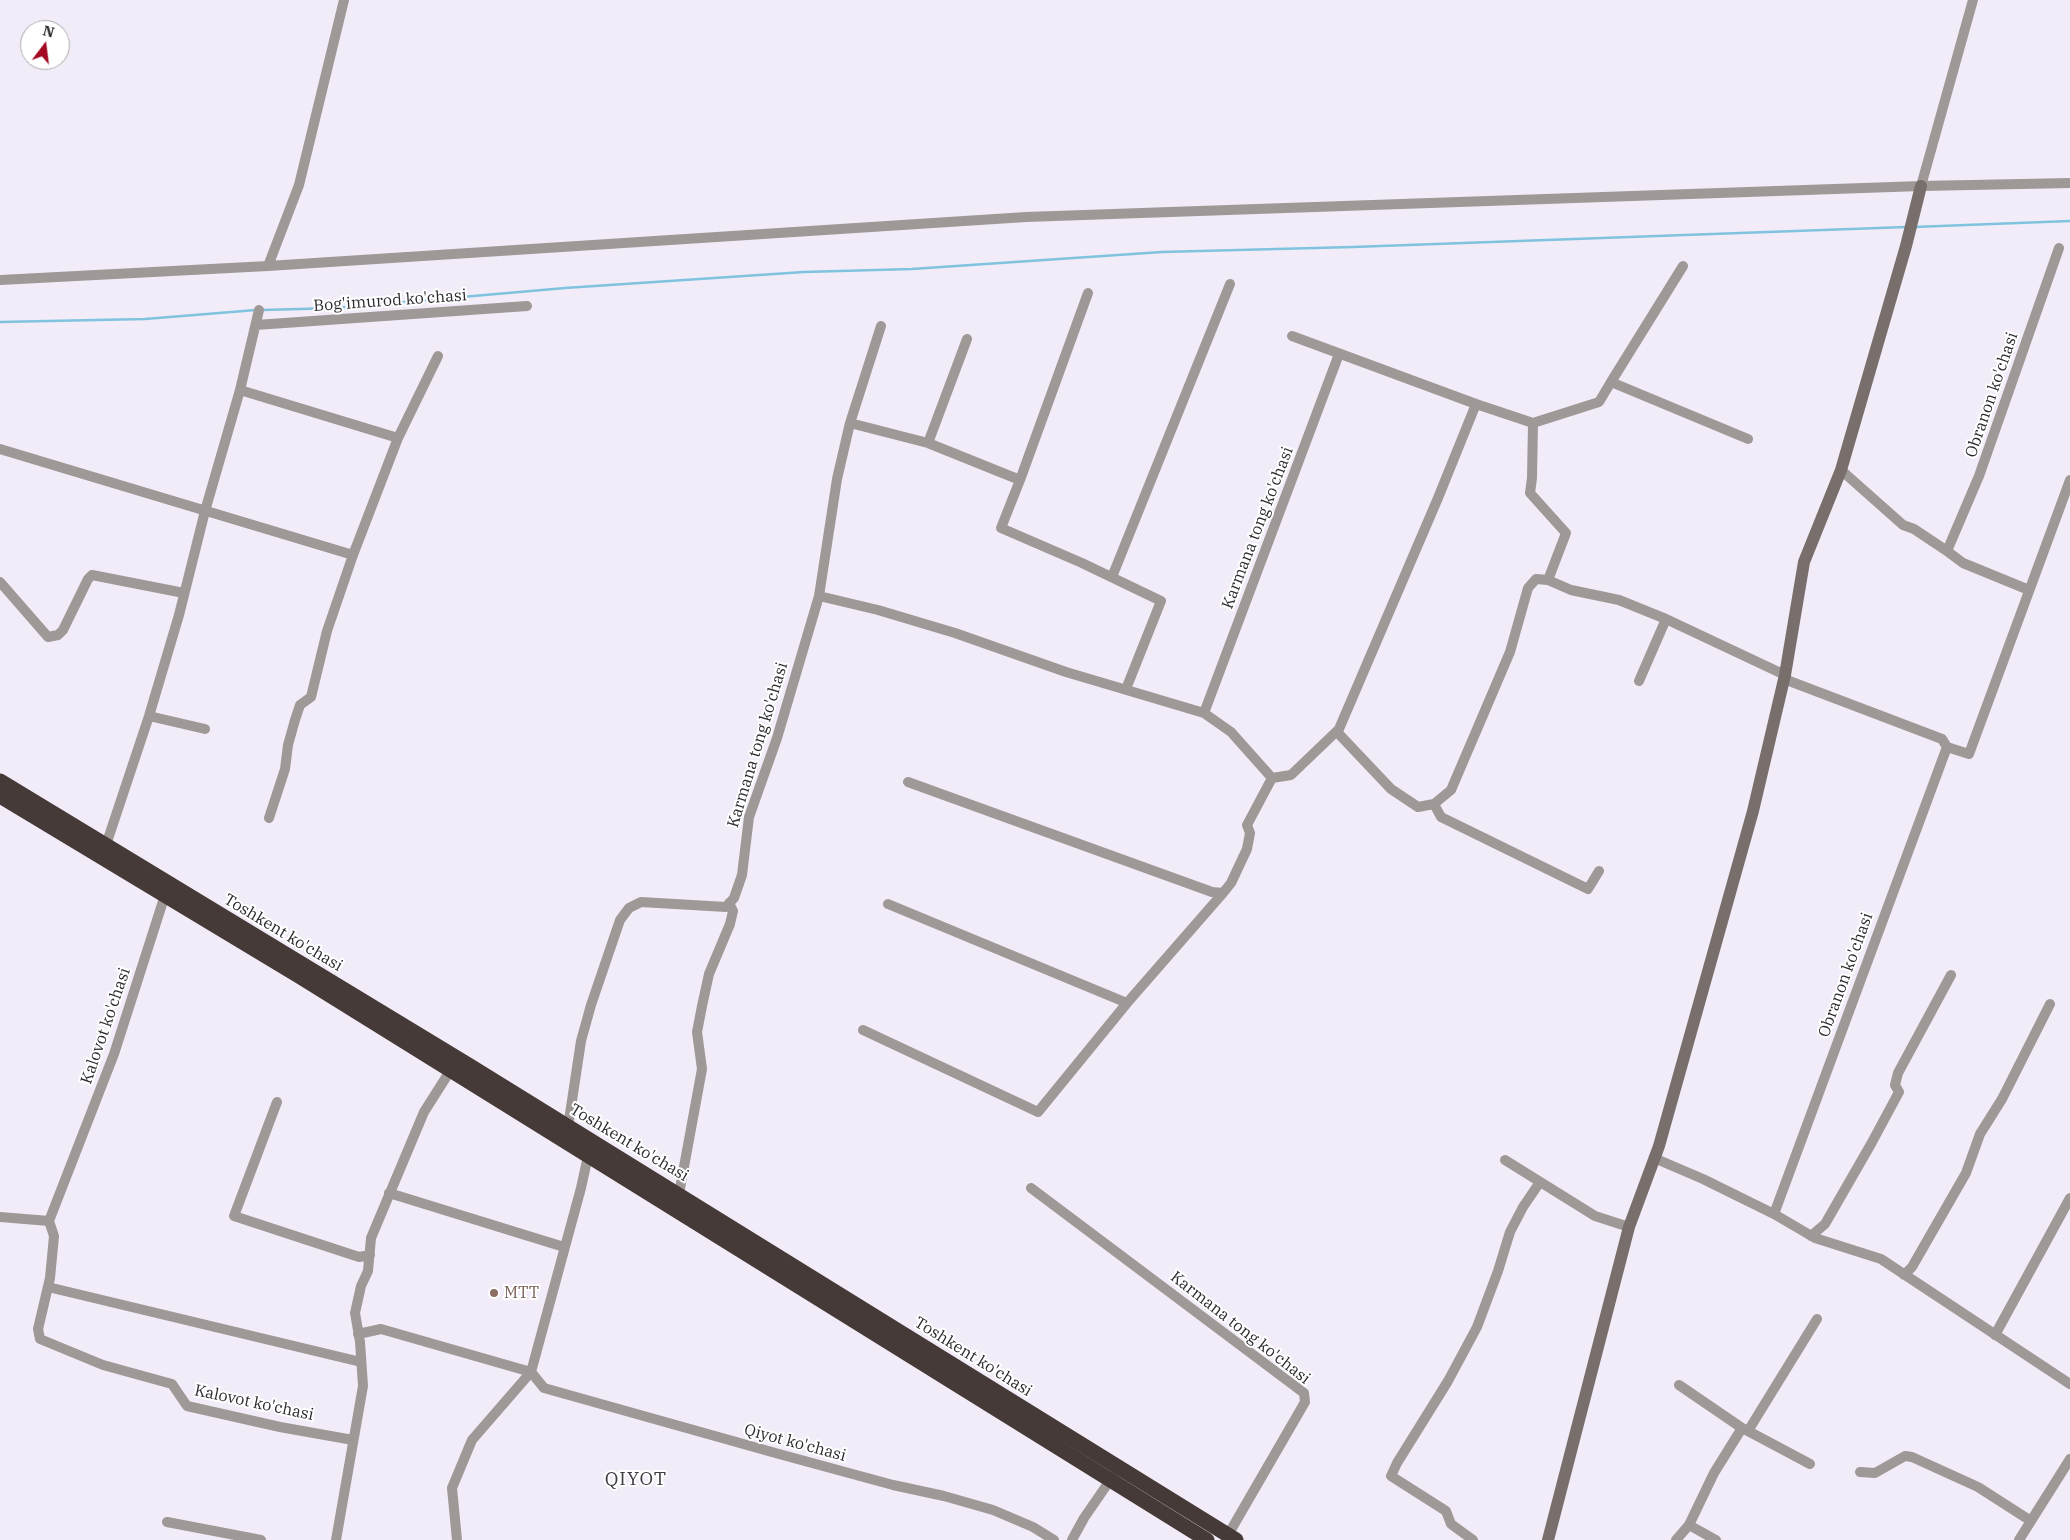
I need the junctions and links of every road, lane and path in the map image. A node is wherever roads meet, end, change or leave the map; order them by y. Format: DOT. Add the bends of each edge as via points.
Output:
graph roads {
  1 [pos="344,0"];
  2 [pos="1973,0"];
  3 [pos="2070,183"];
  4 [pos="1921,186"];
  5 [pos="2059,248"];
  6 [pos="268,266"];
  7 [pos="1683,266"];
  8 [pos="0,280"];
  9 [pos="1230,284"];
  10 [pos="1088,293"];
  11 [pos="527,306"];
  12 [pos="259,310"];
  13 [pos="256,325"];
  14 [pos="880,326"];
  15 [pos="1292,336"];
  16 [pos="967,339"];
  17 [pos="1340,354"];
  18 [pos="438,356"];
  19 [pos="1611,382"];
  20 [pos="240,390"];
  21 [pos="1476,404"];
  22 [pos="850,423"];
  23 [pos="1533,423"];
  24 [pos="398,438"];
  25 [pos="1748,439"];
  26 [pos="928,443"];
  27 [pos="0,449"];
  28 [pos="1841,470"];
  29 [pos="1020,480"];
  30 [pos="2070,480"];
  31 [pos="205,511"];
  32 [pos="1947,550"];
  33 [pos="353,555"];
  34 [pos="1112,577"];
  35 [pos="1548,580"];
  36 [pos="0,582"];
  37 [pos="2029,590"];
  38 [pos="184,593"];
  39 [pos="819,596"];
  40 [pos="1666,619"];
  41 [pos="1785,677"];
  42 [pos="1640,681"];
  43 [pos="1126,689"];
  44 [pos="1204,713"];
  45 [pos="149,716"];
  46 [pos="205,729"];
  47 [pos="1336,732"];
  48 [pos="1947,747"];
  49 [pos="1272,778"];
  50 [pos="0,781"];
  51 [pos="908,782"];
  52 [pos="0,796"];
  53 [pos="1434,804"];
  54 [pos="269,818"];
  55 [pos="106,846"];
  56 [pos="1599,871"];
  57 [pos="1223,893"];
  58 [pos="165,895"];
  59 [pos="729,903"];
  60 [pos="888,904"];
  61 [pos="1951,975"];
  62 [pos="1126,1003"];
  63 [pos="2050,1004"];
  64 [pos="863,1030"];
  65 [pos="450,1071"];
  66 [pos="277,1102"];
  67 [pos="568,1127"];
  68 [pos="588,1156"];
  69 [pos="1654,1158"];
  70 [pos="1506,1160"];
  71 [pos="1540,1182"];
  72 [pos="1031,1188"];
  73 [pos="390,1193"];
  74 [pos="679,1194"];
  75 [pos="2070,1198"];
  76 [pos="1774,1214"];
  77 [pos="0,1218"];
  78 [pos="49,1221"];
  79 [pos="1629,1227"];
  80 [pos="1810,1236"];
  81 [pos="564,1247"];
  82 [pos="370,1255"];
  83 [pos="1904,1275"];
  84 [pos="48,1287"];
  85 [pos="1817,1319"];
  86 [pos="358,1334"];
  87 [pos="1995,1335"];
  88 [pos="361,1362"];
  89 [pos="531,1372"];
  90 [pos="2070,1384"];
  91 [pos="1679,1385"];
  92 [pos="1745,1429"];
  93 [pos="353,1440"];
  94 [pos="2070,1459"];
  95 [pos="1810,1464"];
  96 [pos="1860,1472"];
  97 [pos="1115,1474"];
  98 [pos="2031,1521"];
  99 [pos="167,1522"];
  100 [pos="1689,1524"];
  101 [pos="1232,1537"];
  102 [pos="261,1540"];
  103 [pos="336,1540"];
  104 [pos="457,1540"];
  105 [pos="1054,1540"];
  106 [pos="1072,1540"];
  107 [pos="1207,1540"];
  108 [pos="1473,1540"];
  109 [pos="1548,1540"];
  110 [pos="1676,1540"];
  111 [pos="1716,1540"];
  112 [pos="2020,1540"];
  1 -- 6 [label="street" via="299,185"];
  2 -- 4 [label="street"];
  3 -- 4 [label="street"];
  4 -- 6 [label="street" via="1026,217"];
  4 -- 28 [label="street"];
  5 -- 32 [label="street, Obranon ko'chasi" via="1980,476"];
  6 -- 8 [label="street"];
  7 -- 19 [label="street"];
  9 -- 34 [label="street"];
  10 -- 29 [label="street"];
  11 -- 13 [label="street, Bog'imurod ko'chasi"];
  12 -- 13 [label="street"];
  13 -- 20 [label="street"];
  14 -- 22 [label="street, Karmana tong ko'chasi"];
  15 -- 17 [label="street"];
  16 -- 26 [label="street"];
  17 -- 21 [label="street"];
  17 -- 44 [label="street, Karmana tong ko'chasi"];
  18 -- 24 [label="street"];
  19 -- 23 [label="street" via="1599,402"];
  19 -- 25 [label="street"];
  20 -- 24 [label="street"];
  20 -- 31 [label="street"];
  21 -- 23 [label="street"];
  21 -- 47 [label="street"];
  22 -- 26 [label="street"];
  22 -- 39 [label="street, Karmana tong ko'chasi" via="837,479"];
  23 -- 35 [label="street" via="1530,493 1566,533"];
  24 -- 33 [label="street"];
  26 -- 29 [label="street"];
  27 -- 31 [label="street"];
  28 -- 32 [label="street" via="1903,525"];
  28 -- 41 [label="street" via="1804,562"];
  29 -- 34 [label="street" via="1001,528"];
  30 -- 37 [label="street"];
  31 -- 33 [label="street"];
  31 -- 38 [label="street"];
  32 -- 37 [label="street" via="1963,563"];
  33 -- 54 [label="street" via="326,631 311,697 300,705 295,720 285,768"];
  34 -- 43 [label="street" via="1161,601"];
  35 -- 40 [label="street" via="1571,590 1619,600"];
  35 -- 53 [label="street" via="1536,580 1528,588 1510,652 1459,773 1451,790"];
  36 -- 38 [label="street" via="48,637 64,630 92,575"];
  37 -- 48 [label="street" via="1969,754"];
  38 -- 45 [label="street"];
  39 -- 43 [label="street" via="955,633 1066,672"];
  39 -- 59 [label="street, Karmana tong ko'chasi" via="777,738 749,817 742,875"];
  40 -- 41 [label="street"];
  40 -- 42 [label="street"];
  41 -- 48 [label="street" via="1942,738"];
  41 -- 69 [label="street" via="1753,811"];
  43 -- 44 [label="street"];
  44 -- 49 [label="street" via="1231,732"];
  45 -- 46 [label="street"];
  45 -- 55 [label="street"];
  47 -- 49 [label="street" via="1291,775"];
  47 -- 53 [label="street" via="1391,789 1418,807"];
  48 -- 76 [label="street, Obranon ko'chasi"];
  49 -- 57 [label="street" via="1247,825 1250,833 1246,849"];
  50 -- 55 [label="highway, Toshkent ko'chasi"];
  51 -- 57 [label="street" via="1212,892"];
  52 -- 58 [label="highway, Toshkent ko'chasi"];
  53 -- 56 [label="street" via="1441,816 1588,889"];
  55 -- 67 [label="highway, Toshkent ko'chasi"];
  57 -- 62 [label="street"];
  58 -- 65 [label="highway, Toshkent ko'chasi"];
  58 -- 78 [label="street, Kalovot ko'chasi" via="114,1054"];
  59 -- 67 [label="street" via="726,907 641,902 629,908 620,920 581,1041"];
  59 -- 74 [label="street, Karmana tong ko'chasi" via="733,911 709,974 697,1032 702,1069"];
  60 -- 62 [label="street"];
  61 -- 80 [label="street" via="1898,1073 1895,1085 1899,1092 1871,1144 1825,1224"];
  62 -- 64 [label="street" via="1038,1112"];
  63 -- 83 [label="street" via="2002,1099 1980,1134 1966,1173 1912,1267"];
  65 -- 68 [label="highway, Toshkent ko'chasi"];
  65 -- 73 [label="street" via="424,1112"];
  66 -- 82 [label="street" via="234,1216 359,1257"];
  67 -- 74 [label="highway, Toshkent ko'chasi"];
  68 -- 81 [label="street"];
  68 -- 97 [label="highway, Toshkent ko'chasi"];
  69 -- 76 [label="street"];
  69 -- 79 [label="street"];
  70 -- 71 [label="street"];
  71 -- 79 [label="street" via="1595,1216"];
  71 -- 108 [label="street" via="1510,1232 1477,1327 1448,1381 1397,1462 1392,1476 1446,1511 1450,1524"];
  72 -- 101 [label="street, Karmana tong ko'chasi" via="1304,1393 1305,1402"];
  73 -- 81 [label="street"];
  73 -- 82 [label="street" via="371,1238"];
  74 -- 97 [label="highway, Toshkent ko'chasi"];
  75 -- 87 [label="street"];
  76 -- 80 [label="street"];
  77 -- 78 [label="street"];
  78 -- 84 [label="street, Kalovot ko'chasi" via="54,1236"];
  79 -- 109 [label="street"];
  80 -- 83 [label="street" via="1881,1259"];
  81 -- 89 [label="street"];
  82 -- 86 [label="street" via="355,1313"];
  83 -- 87 [label="street"];
  84 -- 88 [label="street"];
  84 -- 93 [label="street, Kalovot ko'chasi" via="38,1329 40,1339 103,1365 172,1384 187,1406"];
  85 -- 92 [label="street"];
  86 -- 88 [label="street"];
  86 -- 89 [label="street" via="381,1329"];
  87 -- 90 [label="street"];
  88 -- 93 [label="street" via="363,1386"];
  89 -- 104 [label="street" via="472,1440 452,1488"];
  89 -- 105 [label="street, Qiyot ko'chasi" via="544,1388 985,1508 1033,1527"];
  91 -- 92 [label="street"];
  92 -- 95 [label="street"];
  92 -- 100 [label="street" via="1714,1473"];
  93 -- 103 [label="street"];
  94 -- 98 [label="street"];
  96 -- 98 [label="street" via="1875,1474 1905,1456 1912,1457 1978,1487"];
  97 -- 101 [label="highway, Toshkent ko'chasi"];
  97 -- 106 [label="street"];
  97 -- 107 [label="highway, Toshkent ko'chasi"];
  98 -- 112 [label="street"];
  99 -- 102 [label="street"];
  100 -- 110 [label="street"];
  100 -- 111 [label="street"];
}
